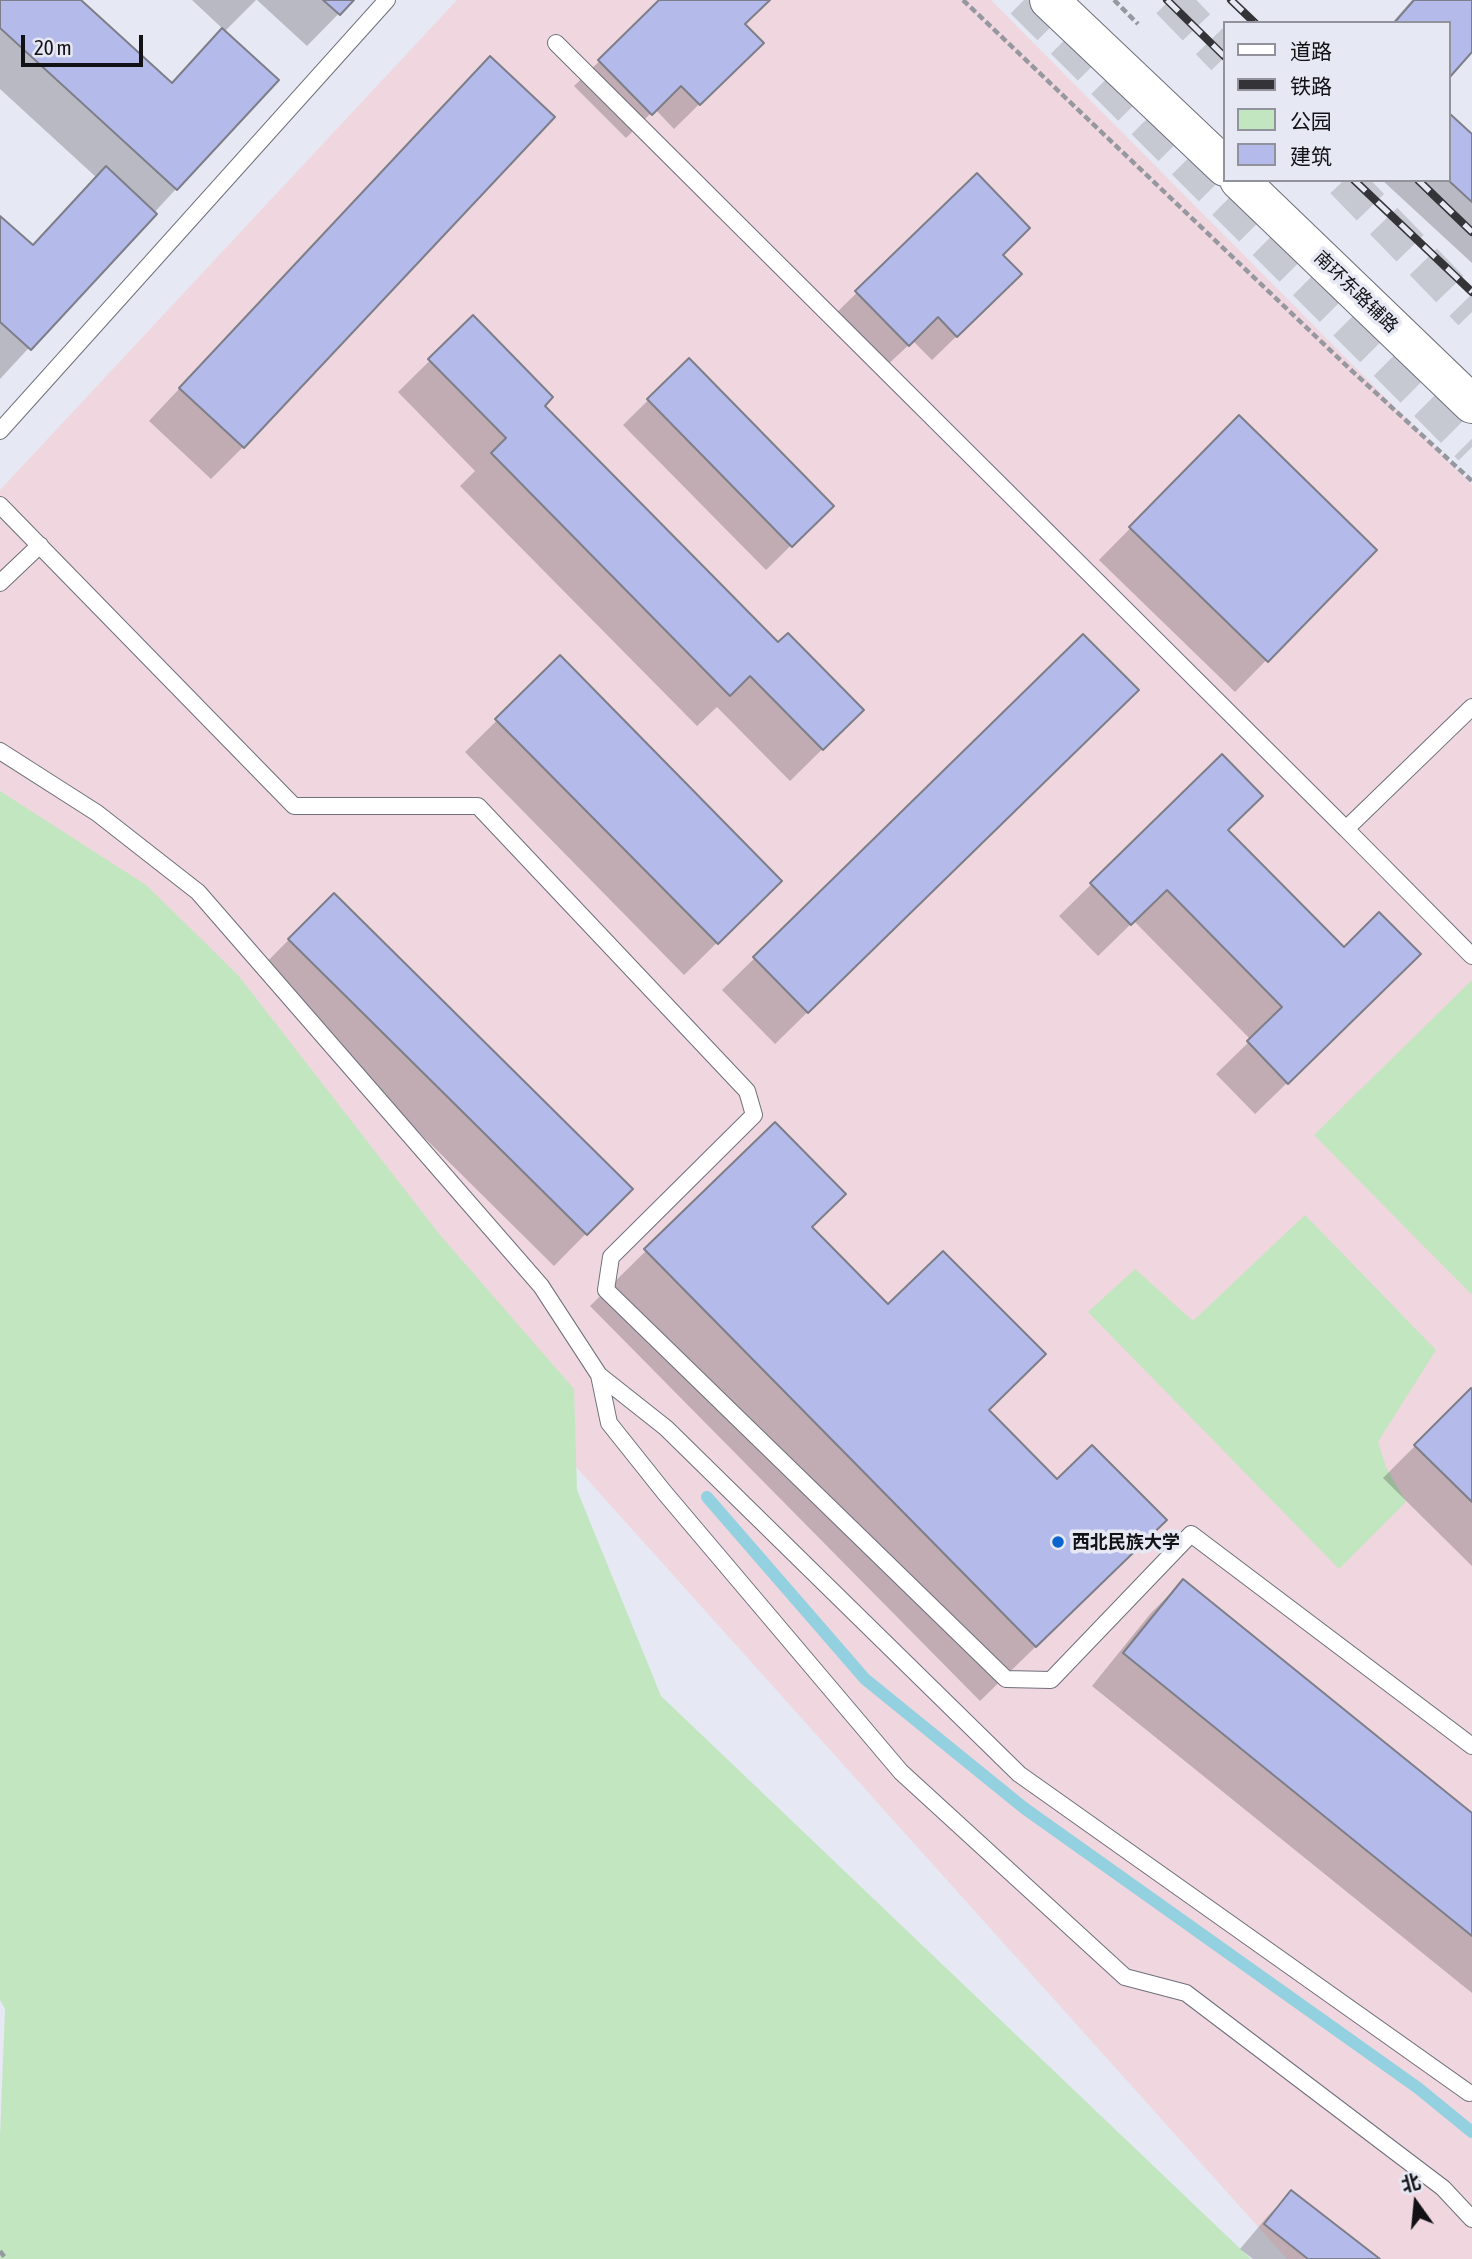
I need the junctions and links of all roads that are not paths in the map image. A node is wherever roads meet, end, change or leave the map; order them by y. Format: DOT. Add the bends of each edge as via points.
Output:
graph roads {
  1 [pos="387,0"];
  2 [pos="1049,0"];
  3 [pos="556,43"];
  4 [pos="1224,166"];
  5 [pos="1241,182"];
  6 [pos="1472,404"];
  7 [pos="0,431"];
  8 [pos="0,505"];
  9 [pos="40,545"];
  10 [pos="0,583"];
  11 [pos="1472,707"];
  12 [pos="0,751"];
  13 [pos="1346,830"];
  14 [pos="1472,956"];
  15 [pos="599,1375"];
  16 [pos="1472,1746"];
  17 [pos="1469,2093"];
  18 [pos="1472,2219"];
  1 -- 7 [label="lane"];
  2 -- 4 [label="main road"];
  3 -- 13 [label="lane"];
  5 -- 6 [label="main road, 南环东路辅路"];
  8 -- 9 [label="lane"];
  9 -- 10 [label="lane"];
  9 -- 16 [label="lane" via="294,806 478,806 747,1091 754,1115 611,1258 606,1290 1006,1679 1051,1680 1191,1534"];
  11 -- 13 [label="lane"];
  12 -- 15 [label="lane" via="97,813 198,892 541,1286"];
  13 -- 14 [label="lane"];
  15 -- 17 [label="lane" via="666,1428 1019,1774"];
  15 -- 18 [label="lane" via="610,1423 901,1772 1125,1978 1186,1993 1443,2188"];
}
